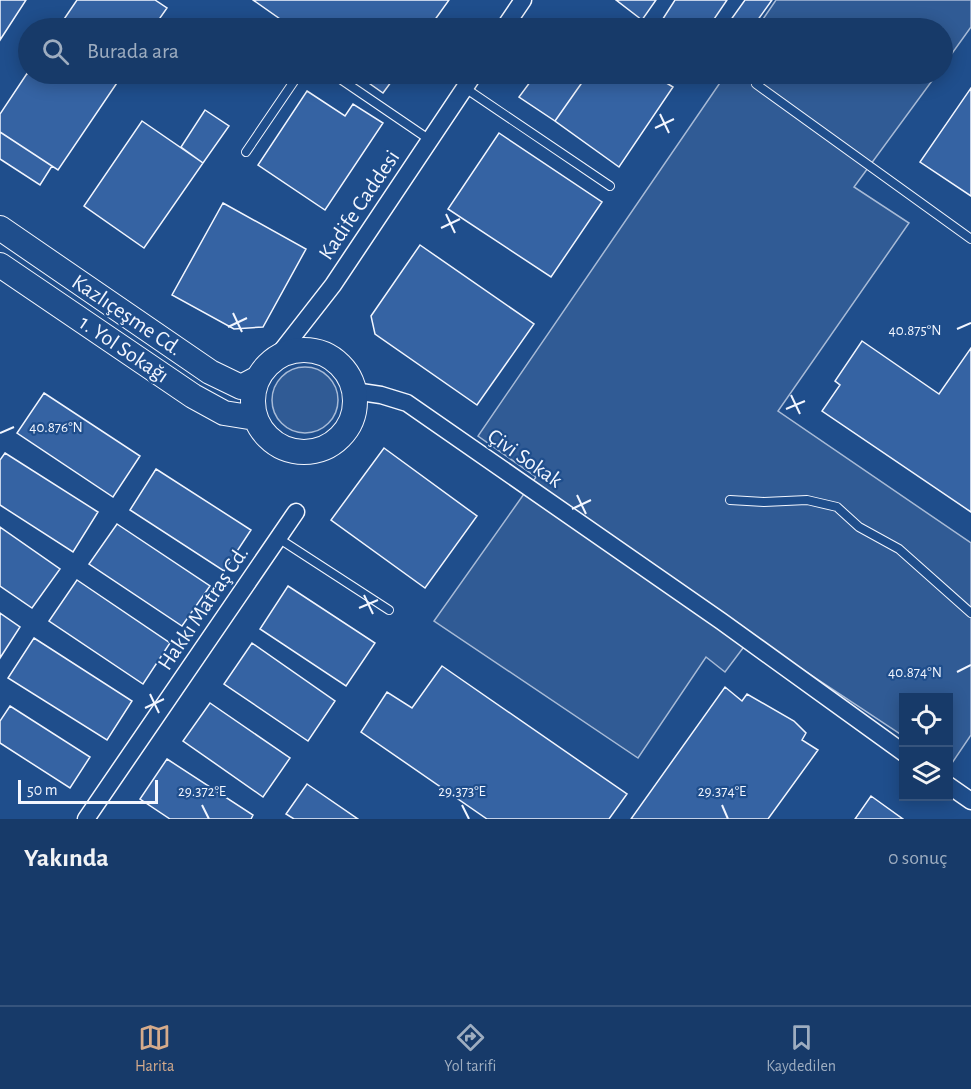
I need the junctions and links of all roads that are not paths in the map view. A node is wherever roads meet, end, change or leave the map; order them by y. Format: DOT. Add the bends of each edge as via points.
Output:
graph roads {
  1 [pos="523,0"];
  2 [pos="511,18"];
  3 [pos="292,84"];
  4 [pos="348,84"];
  5 [pos="468,84"];
  6 [pos="756,84"];
  7 [pos="465,88"];
  8 [pos="430,140"];
  9 [pos="246,152"];
  10 [pos="610,186"];
  11 [pos="0,228"];
  12 [pos="971,239"];
  13 [pos="0,265"];
  14 [pos="276,358"];
  15 [pos="258,378"];
  16 [pos="354,391"];
  17 [pos="255,418"];
  18 [pos="730,500"];
  19 [pos="296,512"];
  20 [pos="278,538"];
  21 [pos="389,610"];
  22 [pos="971,613"];
  23 [pos="899,750"];
  24 [pos="953,788"];
  25 [pos="971,801"];
  26 [pos="86,819"];
  1 -- 2 [label="street"];
  3 -- 9 [label="lane"];
  4 -- 8 [label="lane"];
  5 -- 7 [label="street, Kadife Caddesi"];
  6 -- 12 [label="lane"];
  7 -- 8 [label="street, Kadife Caddesi"];
  7 -- 10 [label="lane"];
  8 -- 14 [label="street, Kadife Caddesi" via="333,285"];
  11 -- 15 [label="street, Kazlıçeşme Cd." via="210,372 241,387"];
  13 -- 17 [label="street, 1. Yol Sokağı" via="193,396 224,413"];
  14 -- 15 [label="street"];
  14 -- 16 [label="street" via="291,351 324,354 349,375"];
  15 -- 17 [label="street" via="252,397"];
  16 -- 17 [label="street" via="355,408 340,438 309,453 276,445"];
  16 -- 23 [label="street, Çivi Sokak" via="407,403"];
  18 -- 22 [label="lane" via="807,500 837,507 859,527 899,549"];
  19 -- 20 [label="street, Hakkı Matraş Cd."];
  20 -- 21 [label="lane"];
  20 -- 26 [label="street, Hakkı Matraş Cd."];
  24 -- 25 [label="street"];
}
